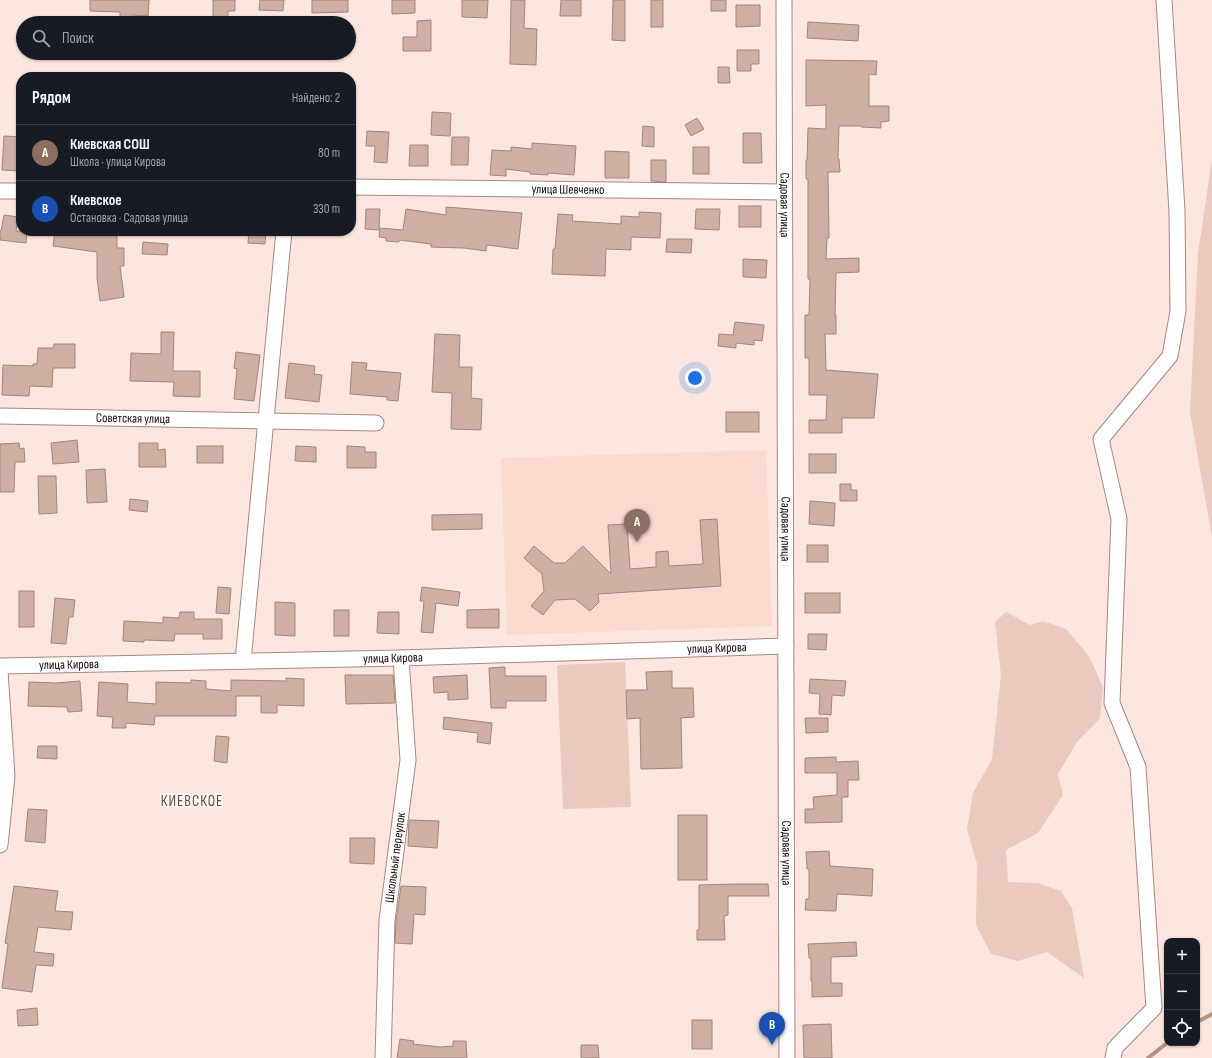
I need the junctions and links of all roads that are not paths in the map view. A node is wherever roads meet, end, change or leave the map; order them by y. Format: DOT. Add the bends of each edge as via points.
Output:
graph roads {
  1 [pos="784,0"];
  2 [pos="1164,0"];
  3 [pos="356,186"];
  4 [pos="0,191"];
  5 [pos="16,191"];
  6 [pos="784,192"];
  7 [pos="284,236"];
  8 [pos="0,416"];
  9 [pos="265,421"];
  10 [pos="376,423"];
  11 [pos="786,646"];
  12 [pos="401,658"];
  13 [pos="243,661"];
  14 [pos="0,666"];
  15 [pos="0,671"];
  16 [pos="0,845"];
  17 [pos="384,1058"];
  18 [pos="787,1058"];
  19 [pos="1113,1058"];
  1 -- 6 [label="street, Садовая улица"];
  2 -- 19 [label="street" via="1177,211 1178,311 1170,356 1101,439 1119,519 1112,703 1138,767 1154,1008 1115,1048"];
  3 -- 6 [label="street, улица Шевченко"];
  4 -- 5 [label="street"];
  6 -- 11 [label="street, Садовая улица"];
  7 -- 9 [label="street"];
  8 -- 9 [label="street, Советская улица"];
  9 -- 10 [label="street, Советская улица"];
  9 -- 13 [label="street"];
  11 -- 12 [label="street, улица Кирова"];
  11 -- 18 [label="street, Садовая улица"];
  12 -- 13 [label="street, улица Кирова"];
  12 -- 17 [label="street, Школьный переулок" via="408,760 387,920"];
  13 -- 14 [label="street, улица Кирова"];
  15 -- 16 [label="street" via="7,776"];
}
